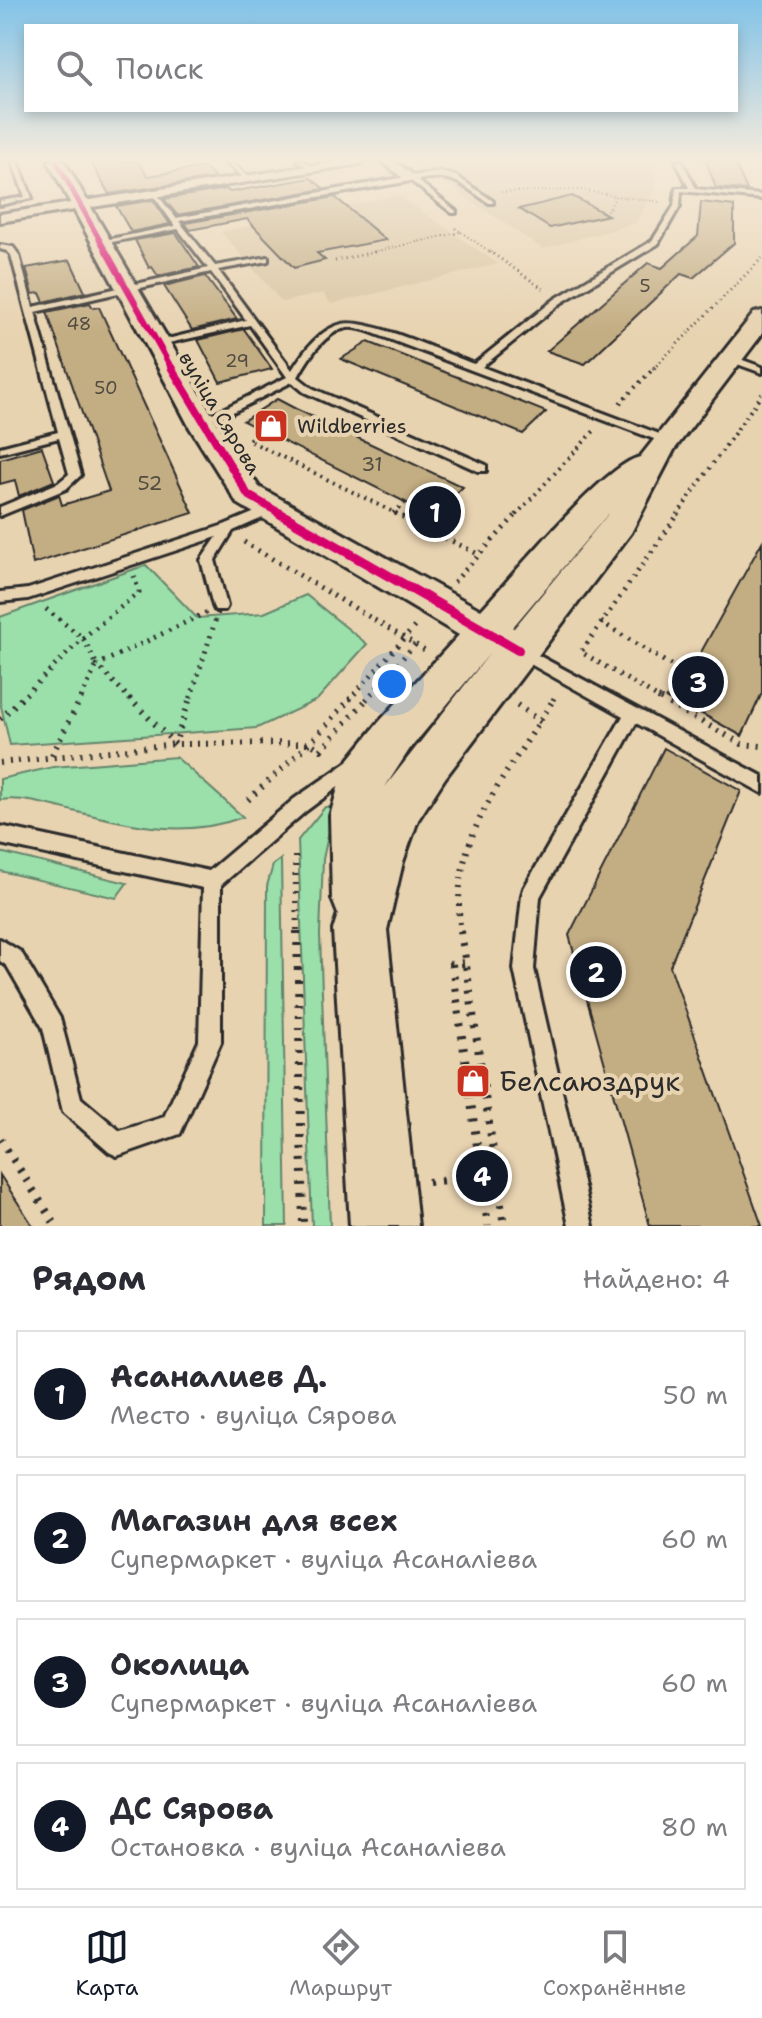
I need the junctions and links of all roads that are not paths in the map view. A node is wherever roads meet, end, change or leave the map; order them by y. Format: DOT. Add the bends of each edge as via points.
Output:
graph roads {
  1 [pos="86,218"];
  2 [pos="173,218"];
  3 [pos="202,218"];
  4 [pos="670,218"];
  5 [pos="177,223"];
  6 [pos="100,243"];
  7 [pos="0,247"];
  8 [pos="265,259"];
  9 [pos="213,269"];
  10 [pos="127,289"];
  11 [pos="30,310"];
  12 [pos="762,318"];
  13 [pos="251,322"];
  14 [pos="158,344"];
  15 [pos="729,358"];
  16 [pos="475,368"];
  17 [pos="762,370"];
  18 [pos="293,378"];
  19 [pos="200,419"];
  20 [pos="63,434"];
  21 [pos="663,444"];
  22 [pos="0,450"];
  23 [pos="482,468"];
  24 [pos="272,509"];
  25 [pos="0,512"];
  26 [pos="230,528"];
  27 [pos="0,596"];
  28 [pos="220,606"];
  29 [pos="502,642"];
  30 [pos="633,713"];
  31 [pos="394,736"];
  32 [pos="762,785"];
  33 [pos="0,835"];
  34 [pos="212,881"];
  35 [pos="360,930"];
  36 [pos="0,949"];
  37 [pos="382,1207"];
  38 [pos="581,1226"];
  1 -- 6 [label="street, вуліца Сярова"];
  2 -- 5 [label="lane"];
  3 -- 5 [label="lane"];
  4 -- 16 [label="lane" via="655,242 558,301"];
  5 -- 6 [label="lane"];
  5 -- 9 [label="lane"];
  6 -- 10 [label="street, вуліца Сярова"];
  7 -- 11 [label="lane" via="15,255"];
  8 -- 9 [label="lane"];
  9 -- 10 [label="lane"];
  9 -- 13 [label="lane"];
  10 -- 11 [label="lane"];
  10 -- 14 [label="street, вуліца Сярова"];
  11 -- 20 [label="lane"];
  12 -- 15 [label="street"];
  13 -- 14 [label="lane"];
  13 -- 18 [label="lane"];
  14 -- 19 [label="street, вуліца Сярова"];
  15 -- 17 [label="lane"];
  15 -- 21 [label="street"];
  16 -- 18 [label="lane" via="376,331 343,326 306,354"];
  16 -- 21 [label="lane"];
  18 -- 19 [label="lane"];
  18 -- 23 [label="lane" via="308,390"];
  19 -- 24 [label="street, вуліца Сярова" via="248,495"];
  20 -- 22 [label="lane"];
  20 -- 25 [label="lane" via="75,475 62,486"];
  21 -- 29 [label="street" via="595,507"];
  24 -- 26 [label="lane"];
  24 -- 29 [label="street, вуліца Сярова"];
  26 -- 27 [label="lane" via="28,594"];
  26 -- 28 [label="lane" via="208,560"];
  29 -- 30 [label="lane"];
  29 -- 31 [label="street"];
  29 -- 35 [label="street" via="398,808"];
  30 -- 32 [label="lane"];
  30 -- 38 [label="lane" via="531,895 524,969"];
  31 -- 34 [label="lane" via="300,805"];
  31 -- 35 [label="street" via="365,774 354,816"];
  33 -- 34 [label="lane"];
  34 -- 36 [label="lane" via="210,1042 172,1126 117,1144 71,1104 53,1025 14,959"];
  35 -- 37 [label="street"];
}
